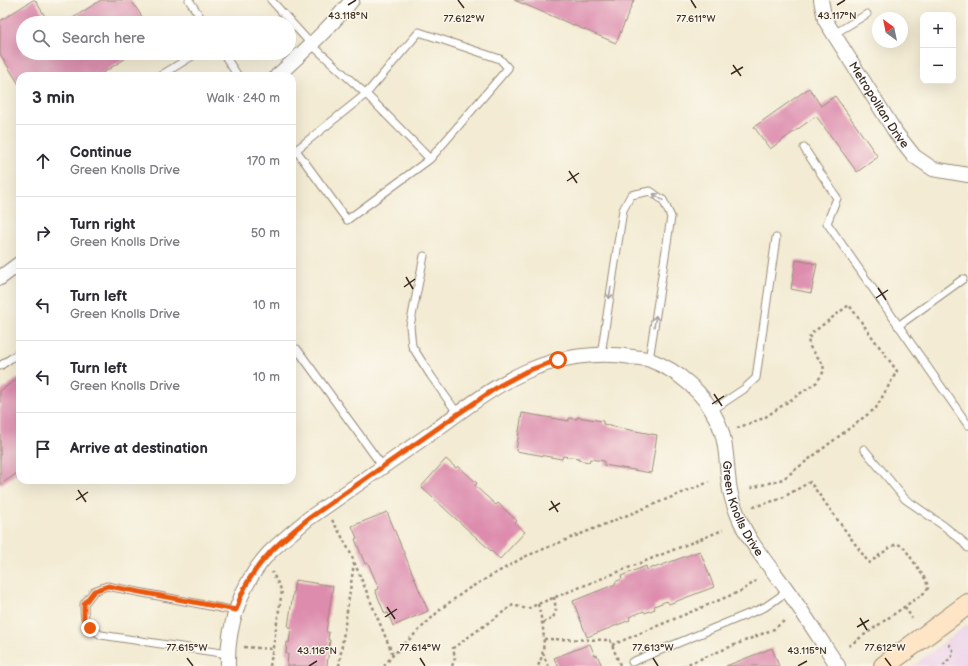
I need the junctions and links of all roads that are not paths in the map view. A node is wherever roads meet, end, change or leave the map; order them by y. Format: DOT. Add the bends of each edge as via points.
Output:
graph roads {
  1 [pos="189,0"];
  2 [pos="271,0"];
  3 [pos="352,0"];
  4 [pos="821,0"];
  5 [pos="867,14"];
  6 [pos="199,16"];
  7 [pos="286,16"];
  8 [pos="296,27"];
  9 [pos="834,34"];
  10 [pos="312,45"];
  11 [pos="296,59"];
  12 [pos="186,60"];
  13 [pos="228,60"];
  14 [pos="295,60"];
  15 [pos="166,72"];
  16 [pos="235,72"];
  17 [pos="282,72"];
  18 [pos="366,94"];
  19 [pos="804,148"];
  20 [pos="430,160"];
  21 [pos="968,175"];
  22 [pos="776,238"];
  23 [pos="424,256"];
  24 [pos="16,266"];
  25 [pos="0,278"];
  26 [pos="964,279"];
  27 [pos="898,326"];
  28 [pos="297,349"];
  29 [pos="16,355"];
  30 [pos="601,355"];
  31 [pos="649,360"];
  32 [pos="0,366"];
  33 [pos="712,411"];
  34 [pos="458,414"];
  35 [pos="968,425"];
  36 [pos="864,449"];
  37 [pos="383,467"];
  38 [pos="968,548"];
  39 [pos="788,591"];
  40 [pos="968,604"];
  41 [pos="236,610"];
  42 [pos="228,660"];
  43 [pos="632,662"];
  44 [pos="892,662"];
  45 [pos="838,666"];
  1 -- 6 [label="lane"];
  2 -- 7 [label="lane"];
  3 -- 10 [label="street"];
  4 -- 9 [label="street, Metropolitan Drive" via="825,20"];
  5 -- 9 [label="lane"];
  8 -- 10 [label="lane"];
  9 -- 21 [label="street, Metropolitan Drive" via="896,133 914,156 933,170"];
  10 -- 11 [label="street"];
  10 -- 18 [label="lane"];
  12 -- 15 [label="lane"];
  13 -- 16 [label="lane"];
  14 -- 17 [label="street"];
  18 -- 20 [label="lane"];
  18 -- 20 [label="lane" via="296,150 347,220"];
  18 -- 20 [label="lane" via="419,32 500,59 508,68"];
  19 -- 27 [label="lane" via="837,198 827,224"];
  22 -- 33 [label="lane" via="756,378"];
  23 -- 34 [label="lane" via="410,326 412,346"];
  24 -- 25 [label="street"];
  26 -- 27 [label="lane"];
  27 -- 35 [label="lane"];
  28 -- 37 [label="lane"];
  29 -- 32 [label="lane"];
  30 -- 31 [label="street, Green Knolls Drive" via="621,355"];
  31 -- 30 [label="lane, one-way" via="671,218 663,200 650,191 631,195 622,210"];
  30 -- 34 [label="street, Green Knolls Drive" via="558,360 527,371 499,386"];
  31 -- 33 [label="street, Green Knolls Drive" via="672,371 690,384"];
  33 -- 39 [label="street, Green Knolls Drive" via="718,420 724,440 729,482 737,514 752,543"];
  34 -- 37 [label="street, Green Knolls Drive"];
  36 -- 38 [label="lane" via="906,499 944,526"];
  37 -- 41 [label="street, Green Knolls Drive" via="308,519 268,554 254,571"];
  39 -- 43 [label="lane" via="765,607"];
  39 -- 45 [label="street, Green Knolls Drive"];
  40 -- 44 [label="street"];
  41 -- 42 [label="street, Green Knolls Drive"];
  41 -- 42 [label="lane, Green Knolls Drive" via="108,586 94,591 84,604 84,619 90,628 101,635"];
}
